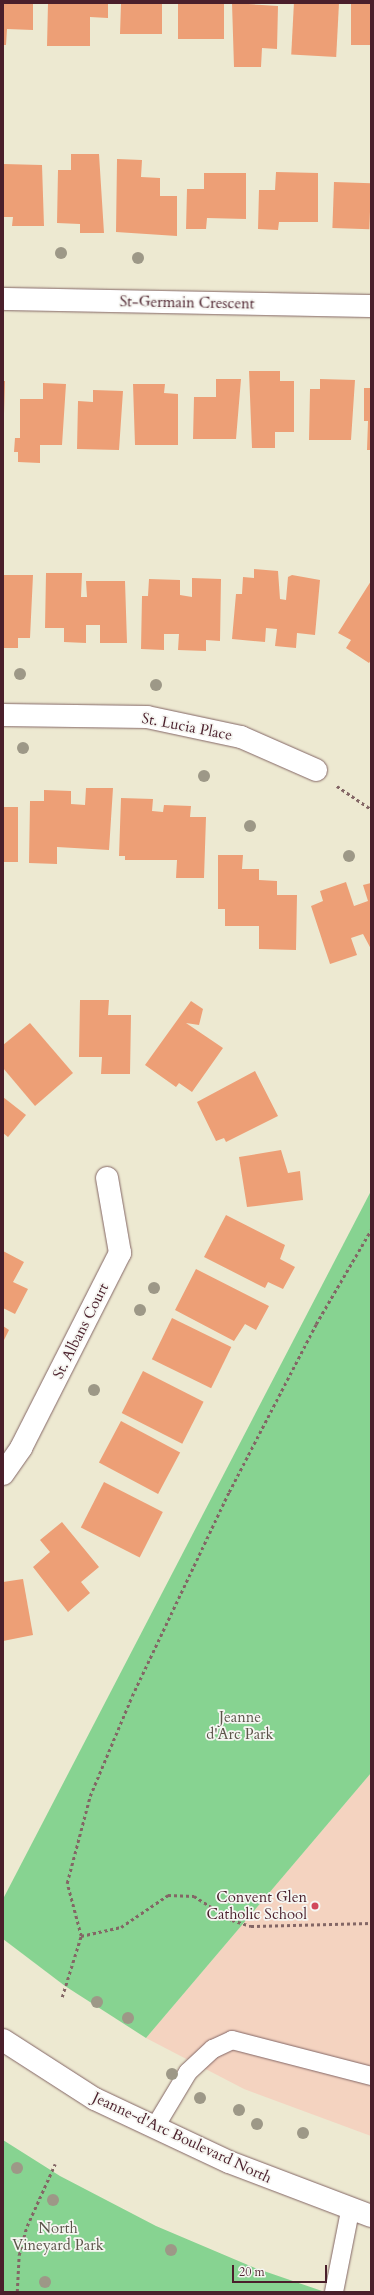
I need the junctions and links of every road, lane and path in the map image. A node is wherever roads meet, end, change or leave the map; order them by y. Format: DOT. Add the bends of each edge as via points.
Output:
graph roads {
  1 [pos="3,300"];
  2 [pos="371,306"];
  3 [pos="3,715"];
  4 [pos="316,770"];
  5 [pos="371,809"];
  6 [pos="107,1178"];
  7 [pos="371,1230"];
  8 [pos="3,1474"];
  9 [pos="371,1924"];
  10 [pos="81,1936"];
  11 [pos="62,1998"];
  12 [pos="3,2040"];
  13 [pos="371,2076"];
  14 [pos="154,2127"];
  15 [pos="55,2164"];
  16 [pos="361,2214"];
  17 [pos="17,2292"];
  18 [pos="334,2292"];
  1 -- 2 [label="street, St-Germain Crescent"];
  3 -- 4 [label="street, St. Lucia Place" via="147,717 241,736"];
  4 -- 5 [label="path"];
  6 -- 8 [label="street, St. Albans Court" via="120,1253 21,1448"];
  7 -- 10 [label="path" via="316,1324 229,1492 132,1696 90,1796 67,1883"];
  9 -- 10 [label="path" via="251,1926 232,1920 194,1896 168,1896 121,1927"];
  10 -- 11 [label="path"];
  12 -- 14 [label="street, Jeanne-d'Arc Boulevard North" via="95,2099"];
  13 -- 14 [label="lane" via="232,2040 213,2049 188,2072"];
  14 -- 16 [label="street, Jeanne-d'Arc Boulevard North" via="229,2162"];
  15 -- 17 [label="path" via="27,2226 19,2255"];
  16 -- 18 [label="lane"];
}
